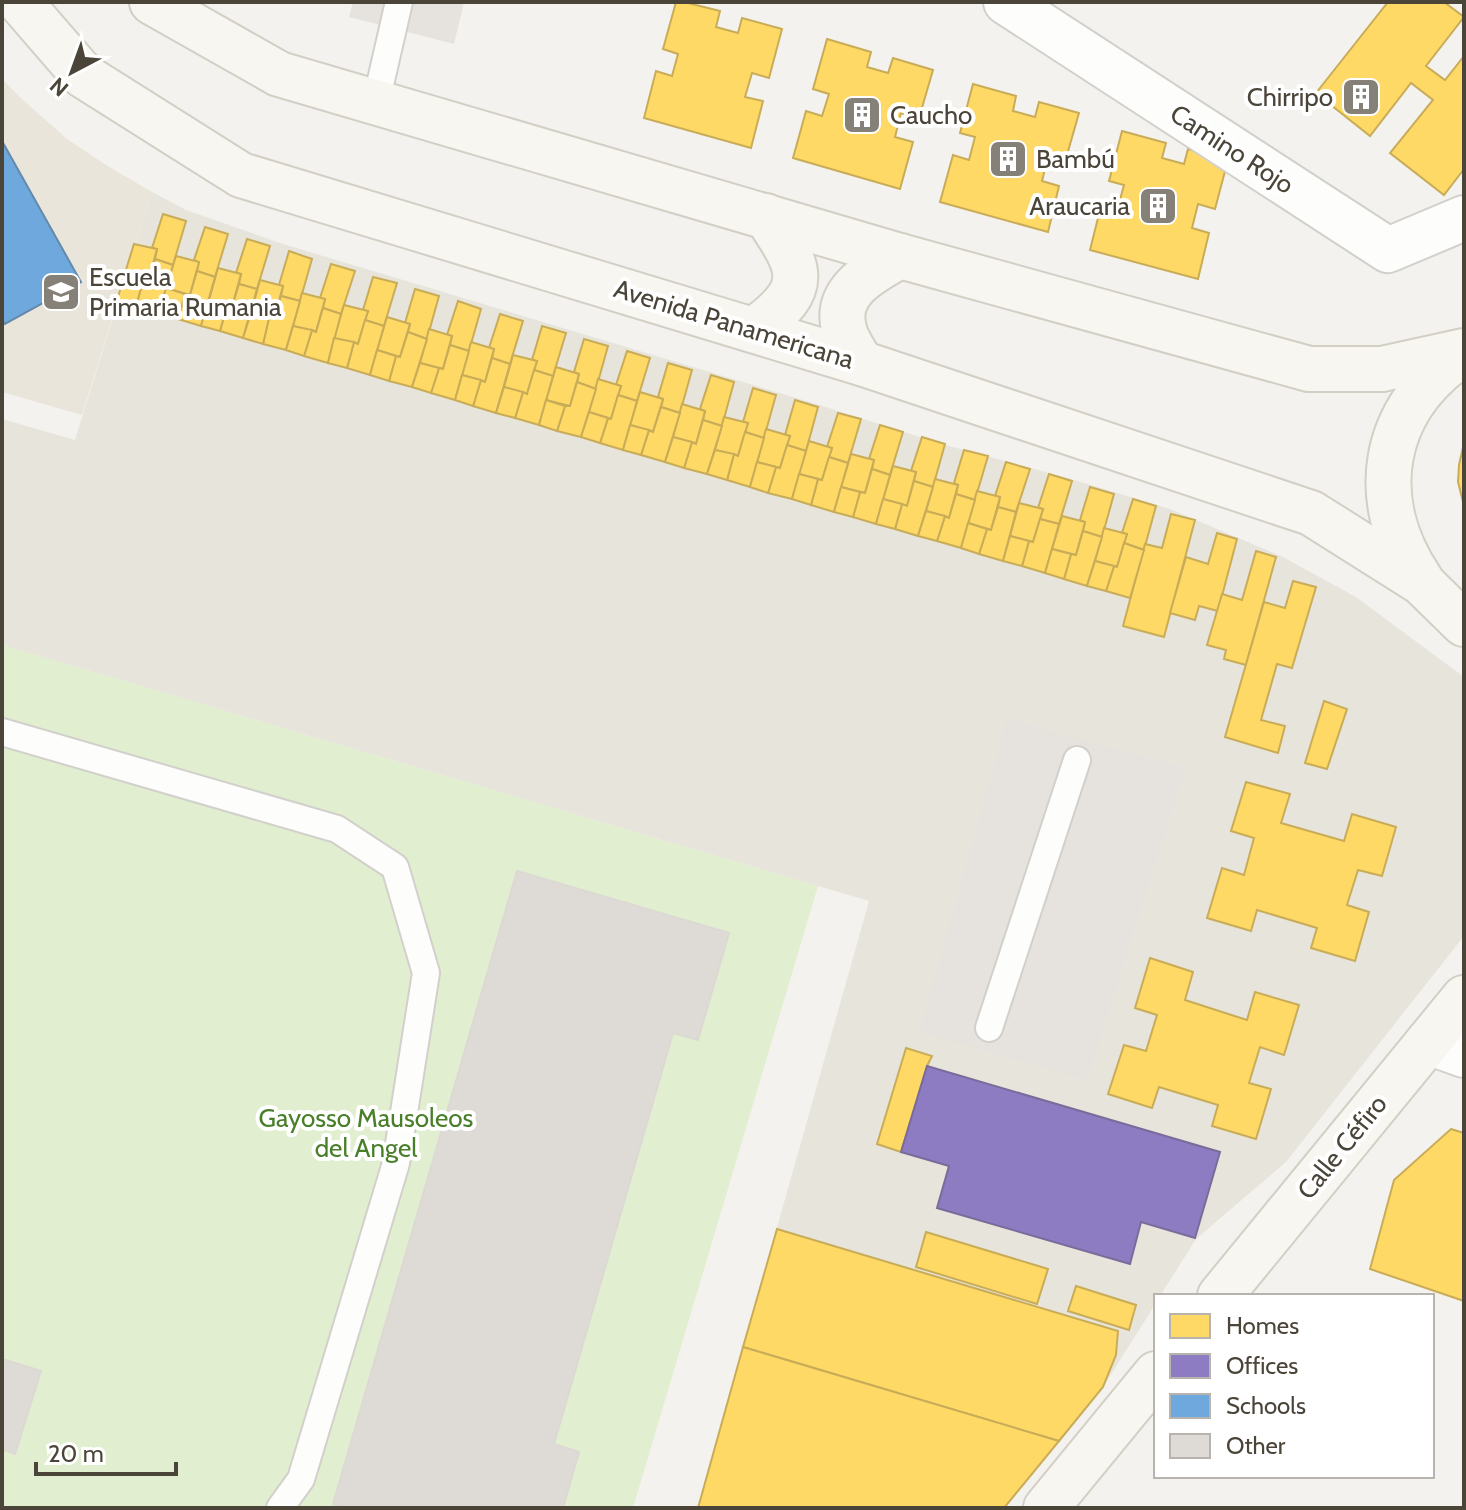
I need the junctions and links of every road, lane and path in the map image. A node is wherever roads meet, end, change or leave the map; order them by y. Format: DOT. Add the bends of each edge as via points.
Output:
graph roads {
  1 [pos="20,2"];
  2 [pos="152,2"];
  3 [pos="399,2"];
  4 [pos="1006,2"];
  5 [pos="376,102"];
  6 [pos="766,216"];
  7 [pos="1464,218"];
  8 [pos="900,256"];
  9 [pos="755,329"];
  10 [pos="1464,352"];
  11 [pos="861,363"];
  12 [pos="1422,583"];
  13 [pos="1464,624"];
  14 [pos="2,732"];
  15 [pos="1077,760"];
  16 [pos="1464,998"];
  17 [pos="989,1028"];
  18 [pos="1446,1049"];
  19 [pos="1222,1294"];
  20 [pos="1154,1376"];
  21 [pos="280,1508"];
  22 [pos="1046,1508"];
  1 -- 9 [label="street, Avenida Panamericana" via="84,76 241,175"];
  2 -- 5 [label="street" via="279,74"];
  3 -- 5 [label="lane"];
  4 -- 7 [label="street, Camino Rojo" via="1388,250"];
  5 -- 6 [label="street"];
  6 -- 8 [label="street"];
  6 -- 9 [label="street" via="790,252 796,275 779,312"];
  8 -- 10 [label="street" via="1309,369 1382,369"];
  8 -- 11 [label="street" via="865,276 841,312 844,331"];
  9 -- 11 [label="street, Avenida Panamericana"];
  10 -- 12 [label="street" via="1427,383 1411,405 1391,455 1388,483 1396,536"];
  11 -- 12 [label="street, Avenida Panamericana" via="1311,513"];
  12 -- 13 [label="street, Avenida Panamericana"];
  14 -- 21 [label="lane" via="337,829 395,867 426,973 396,1163 301,1479"];
  15 -- 17 [label="lane"];
  16 -- 18 [label="street, Calle Céfiro"];
  18 -- 19 [label="street, Calle Céfiro"];
  20 -- 22 [label="street"];
}
